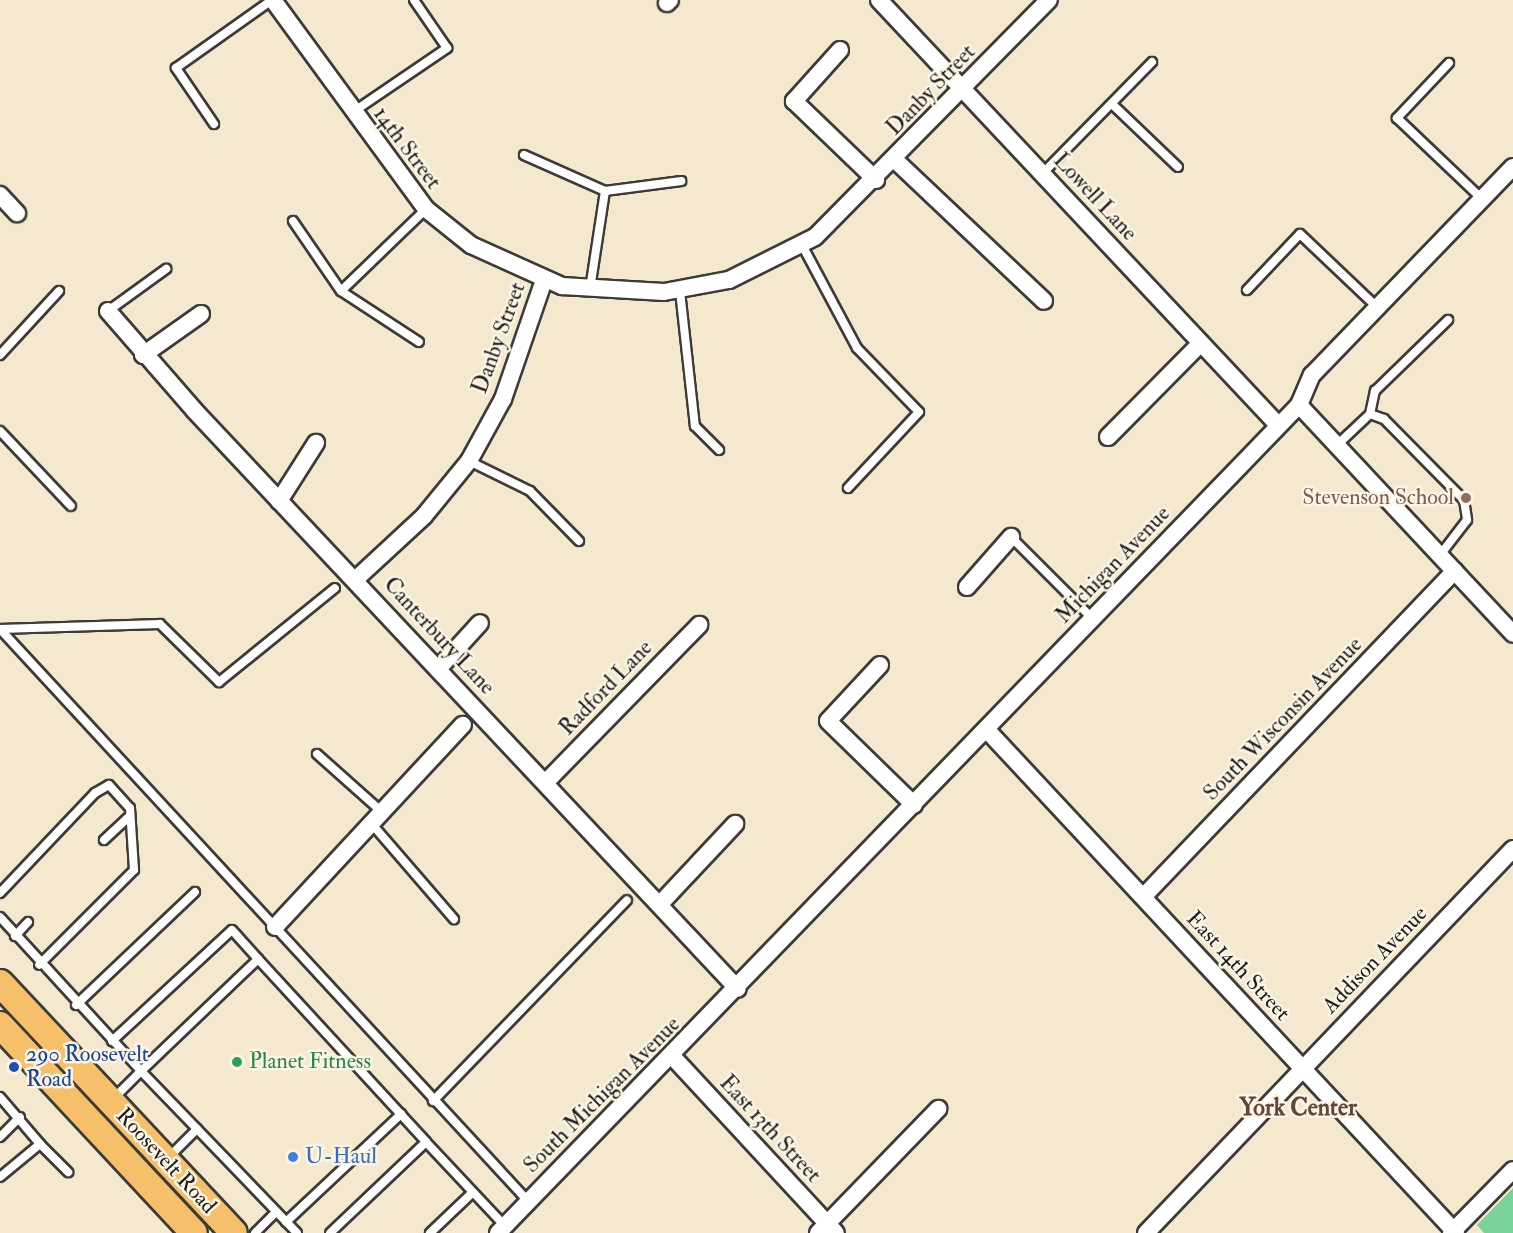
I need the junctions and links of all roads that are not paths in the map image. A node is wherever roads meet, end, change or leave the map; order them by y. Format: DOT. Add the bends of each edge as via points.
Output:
graph roads {
  1 [pos="272,0"];
  2 [pos="414,0"];
  3 [pos="1049,0"];
  4 [pos="883,1"];
  5 [pos="840,50"];
  6 [pos="1152,62"];
  7 [pos="1449,63"];
  8 [pos="963,89"];
  9 [pos="1113,104"];
  10 [pos="352,112"];
  11 [pos="214,124"];
  12 [pos="524,155"];
  13 [pos="895,160"];
  14 [pos="1178,167"];
  15 [pos="1513,167"];
  16 [pos="1042,174"];
  17 [pos="876,180"];
  18 [pos="681,181"];
  19 [pos="606,191"];
  20 [pos="0,195"];
  21 [pos="1482,199"];
  22 [pos="426,209"];
  23 [pos="17,213"];
  24 [pos="293,221"];
  25 [pos="801,246"];
  26 [pos="166,269"];
  27 [pos="544,280"];
  28 [pos="590,290"];
  29 [pos="1247,290"];
  30 [pos="59,291"];
  31 [pos="341,291"];
  32 [pos="680,291"];
  33 [pos="1044,301"];
  34 [pos="1378,308"];
  35 [pos="108,311"];
  36 [pos="201,314"];
  37 [pos="1448,320"];
  38 [pos="419,342"];
  39 [pos="1201,343"];
  40 [pos="0,355"];
  41 [pos="143,355"];
  42 [pos="1299,405"];
  43 [pos="1370,414"];
  44 [pos="1278,425"];
  45 [pos="0,431"];
  46 [pos="1108,438"];
  47 [pos="316,443"];
  48 [pos="1337,445"];
  49 [pos="719,450"];
  50 [pos="469,461"];
  51 [pos="848,488"];
  52 [pos="279,501"];
  53 [pos="71,506"];
  54 [pos="1011,537"];
  55 [pos="579,541"];
  56 [pos="1440,555"];
  57 [pos="1455,571"];
  58 [pos="356,579"];
  59 [pos="967,587"];
  60 [pos="335,588"];
  61 [pos="1092,618"];
  62 [pos="480,623"];
  63 [pos="699,625"];
  64 [pos="1513,634"];
  65 [pos="880,665"];
  66 [pos="438,669"];
  67 [pos="463,725"];
  68 [pos="986,729"];
  69 [pos="317,754"];
  70 [pos="545,783"];
  71 [pos="914,805"];
  72 [pos="376,817"];
  73 [pos="128,818"];
  74 [pos="735,824"];
  75 [pos="104,840"];
  76 [pos="1513,849"];
  77 [pos="195,892"];
  78 [pos="0,893"];
  79 [pos="1143,897"];
  80 [pos="627,900"];
  81 [pos="660,904"];
  82 [pos="0,917"];
  83 [pos="454,919"];
  84 [pos="28,922"];
  85 [pos="275,927"];
  86 [pos="15,936"];
  87 [pos="258,959"];
  88 [pos="39,965"];
  89 [pos="738,989"];
  90 [pos="2,990"];
  91 [pos="76,1005"];
  92 [pos="0,1025"];
  93 [pos="111,1041"];
  94 [pos="672,1056"];
  95 [pos="1302,1068"];
  96 [pos="141,1071"];
  97 [pos="0,1097"];
  98 [pos="433,1101"];
  99 [pos="111,1102"];
  100 [pos="938,1108"];
  101 [pos="400,1114"];
  102 [pos="20,1117"];
  103 [pos="197,1129"];
  104 [pos="0,1137"];
  105 [pos="426,1142"];
  106 [pos="40,1144"];
  107 [pos="165,1160"];
  108 [pos="1513,1170"];
  109 [pos="68,1172"];
  110 [pos="0,1177"];
  111 [pos="472,1192"];
  112 [pos="528,1201"];
  113 [pos="276,1212"];
  114 [pos="286,1222"];
  115 [pos="502,1230"];
  116 [pos="827,1230"];
  117 [pos="1454,1232"];
  118 [pos="194,1233"];
  119 [pos="234,1233"];
  120 [pos="255,1233"];
  121 [pos="297,1233"];
  122 [pos="330,1233"];
  123 [pos="430,1233"];
  124 [pos="1146,1233"];
  1 -- 10 [label="street, 14th Street"];
  1 -- 11 [label="lane" via="176,68"];
  2 -- 10 [label="lane" via="447,48"];
  3 -- 8 [label="street, Danby Street"];
  4 -- 8 [label="street, Lowell Lane"];
  5 -- 17 [label="street" via="794,100"];
  6 -- 9 [label="lane"];
  7 -- 21 [label="lane" via="1397,118"];
  8 -- 13 [label="street, Danby Street"];
  8 -- 16 [label="street, Lowell Lane"];
  9 -- 14 [label="lane"];
  9 -- 16 [label="lane"];
  10 -- 22 [label="street, 14th Street"];
  12 -- 19 [label="lane"];
  13 -- 17 [label="street, Danby Street"];
  13 -- 33 [label="street"];
  15 -- 21 [label="street, Michigan Avenue"];
  16 -- 39 [label="street, Lowell Lane"];
  17 -- 25 [label="street, Danby Street"];
  18 -- 19 [label="lane"];
  19 -- 28 [label="lane"];
  20 -- 23 [label="street"];
  21 -- 34 [label="street, Michigan Avenue"];
  22 -- 27 [label="street, 14th Street" via="471,245"];
  22 -- 31 [label="lane"];
  24 -- 31 [label="lane"];
  25 -- 32 [label="street, Danby Street" via="729,280"];
  25 -- 51 [label="lane" via="857,348 919,412"];
  26 -- 35 [label="lane"];
  27 -- 28 [label="street, Danby Street"];
  27 -- 50 [label="street, Danby Street" via="503,399"];
  28 -- 32 [label="street, Danby Street"];
  29 -- 34 [label="lane" via="1300,234"];
  30 -- 40 [label="lane"];
  31 -- 38 [label="lane"];
  32 -- 49 [label="lane" via="695,426"];
  34 -- 42 [label="street, Michigan Avenue" via="1312,375"];
  35 -- 41 [label="street, Canterbury Lane"];
  36 -- 41 [label="street"];
  37 -- 43 [label="lane" via="1375,391"];
  39 -- 44 [label="street, Lowell Lane"];
  39 -- 46 [label="street"];
  41 -- 52 [label="street, Canterbury Lane"];
  42 -- 44 [label="street, Michigan Avenue"];
  42 -- 48 [label="street"];
  43 -- 48 [label="lane"];
  43 -- 56 [label="lane" via="1384,420 1464,500 1467,520"];
  44 -- 61 [label="street, Michigan Avenue"];
  45 -- 53 [label="lane"];
  47 -- 52 [label="street"];
  48 -- 56 [label="street"];
  50 -- 55 [label="lane" via="530,490"];
  50 -- 58 [label="street, Danby Street" via="424,516"];
  52 -- 58 [label="street, Canterbury Lane"];
  54 -- 59 [label="street"];
  54 -- 61 [label="lane"];
  56 -- 57 [label="street"];
  57 -- 64 [label="street"];
  57 -- 79 [label="street, South Wisconsin Avenue"];
  58 -- 66 [label="street, Canterbury Lane"];
  60 -- 85 [label="lane" via="219,682 160,624 0,629"];
  61 -- 68 [label="street, Michigan Avenue"];
  62 -- 66 [label="street"];
  63 -- 70 [label="street, Radford Lane"];
  65 -- 71 [label="street" via="828,721"];
  66 -- 70 [label="street, Canterbury Lane"];
  67 -- 72 [label="street"];
  68 -- 71 [label="street, Michigan Avenue"];
  68 -- 79 [label="street, East 14th Street"];
  69 -- 72 [label="lane"];
  70 -- 81 [label="street, Canterbury Lane"];
  71 -- 89 [label="street, Michigan Avenue"];
  72 -- 83 [label="lane"];
  72 -- 85 [label="street"];
  73 -- 75 [label="lane"];
  73 -- 78 [label="lane" via="130,808 109,785 95,793"];
  73 -- 88 [label="lane" via="134,870"];
  74 -- 81 [label="street"];
  76 -- 95 [label="street, Addison Avenue"];
  77 -- 91 [label="lane"];
  79 -- 95 [label="street, East 14th Street"];
  80 -- 98 [label="lane"];
  81 -- 89 [label="street, Canterbury Lane"];
  82 -- 86 [label="lane"];
  84 -- 86 [label="lane"];
  85 -- 98 [label="lane"];
  86 -- 88 [label="lane"];
  87 -- 93 [label="lane" via="232,930"];
  87 -- 96 [label="lane"];
  87 -- 101 [label="lane"];
  88 -- 91 [label="lane"];
  89 -- 94 [label="street, South Michigan Avenue"];
  90 -- 99 [label="main road, Roosevelt Road"];
  91 -- 93 [label="lane"];
  92 -- 118 [label="main road, Roosevelt Road"];
  93 -- 96 [label="lane"];
  94 -- 112 [label="street, South Michigan Avenue"];
  94 -- 116 [label="street, East 13th Street"];
  95 -- 117 [label="street, East 14th Street"];
  95 -- 124 [label="street, Addison Avenue"];
  96 -- 99 [label="lane"];
  96 -- 103 [label="lane"];
  97 -- 102 [label="lane"];
  98 -- 112 [label="lane"];
  99 -- 107 [label="main road, Roosevelt Road"];
  100 -- 116 [label="street"];
  101 -- 105 [label="lane"];
  101 -- 114 [label="lane"];
  102 -- 104 [label="lane"];
  102 -- 106 [label="lane"];
  103 -- 107 [label="lane"];
  103 -- 113 [label="lane"];
  105 -- 111 [label="lane"];
  105 -- 122 [label="lane"];
  106 -- 109 [label="lane"];
  106 -- 110 [label="lane"];
  107 -- 119 [label="main road, Roosevelt Road"];
  108 -- 117 [label="street"];
  111 -- 115 [label="lane"];
  111 -- 123 [label="lane"];
  112 -- 115 [label="street, South Michigan Avenue"];
  113 -- 114 [label="lane"];
  113 -- 120 [label="lane"];
  114 -- 121 [label="lane"];
}
